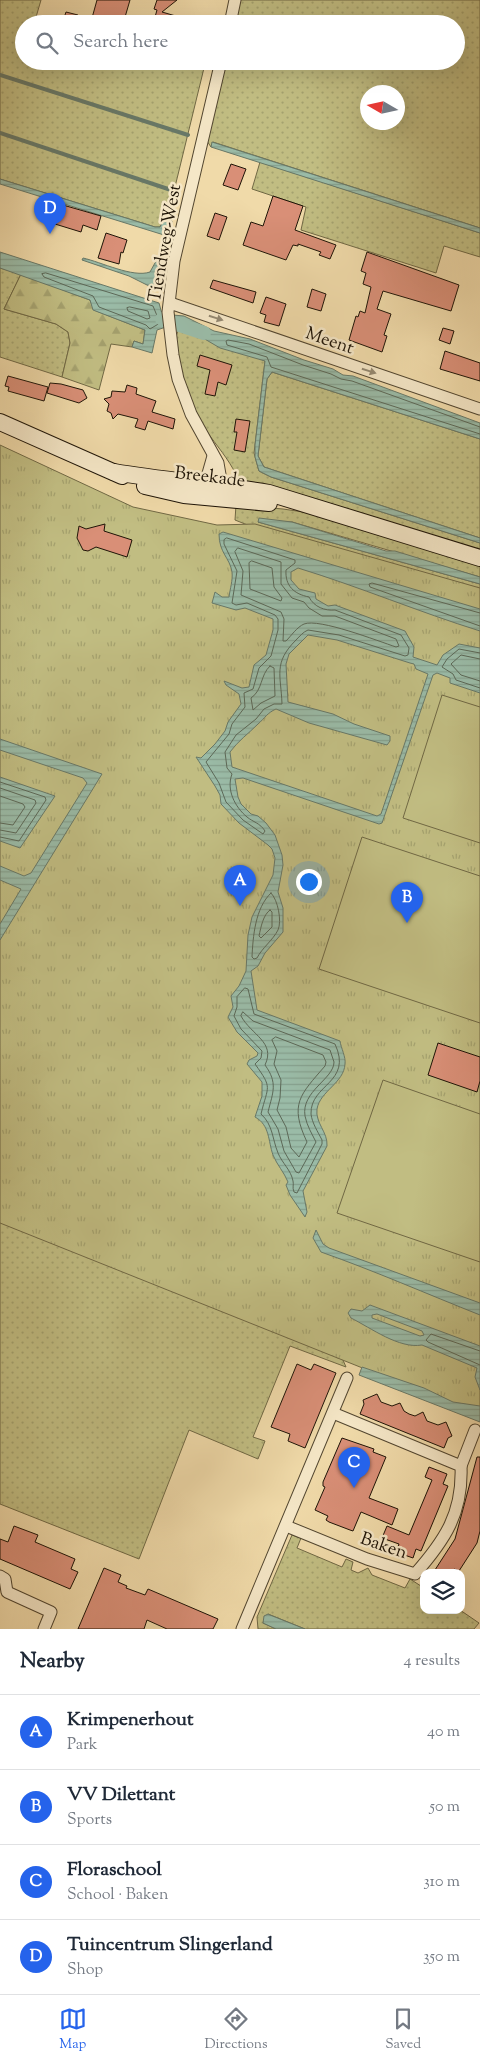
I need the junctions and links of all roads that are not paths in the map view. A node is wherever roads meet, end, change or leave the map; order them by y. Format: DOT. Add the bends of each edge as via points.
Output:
graph roads {
  1 [pos="235,0"];
  2 [pos="231,15"];
  3 [pos="219,70"];
  4 [pos="169,307"];
  5 [pos="480,409"];
  6 [pos="0,422"];
  7 [pos="213,456"];
  8 [pos="213,491"];
  9 [pos="480,558"];
  10 [pos="347,1378"];
  11 [pos="333,1413"];
  12 [pos="475,1430"];
  13 [pos="460,1466"];
  14 [pos="286,1526"];
  15 [pos="0,1576"];
  16 [pos="44,1629"];
  17 [pos="242,1629"];
  1 -- 2 [label="street"];
  3 -- 4 [label="street, Tiendweg-West" via="174,261"];
  4 -- 5 [label="street, Meent, one-way"];
  4 -- 7 [label="street, Tiendweg-West" via="173,354 183,396"];
  6 -- 8 [label="main road, Breekade" via="114,472"];
  7 -- 8 [label="street"];
  7 -- 8 [label="street, Tiendweg-West" via="220,470"];
  8 -- 9 [label="main road, Breekade" via="306,506"];
  10 -- 11 [label="street"];
  11 -- 13 [label="street"];
  11 -- 14 [label="street"];
  12 -- 13 [label="street, Baken"];
  13 -- 14 [label="street, Baken" via="457,1504 448,1532 415,1574 367,1559"];
  14 -- 17 [label="street"];
  15 -- 16 [label="street" via="6,1579 7,1592 51,1612"];
}
